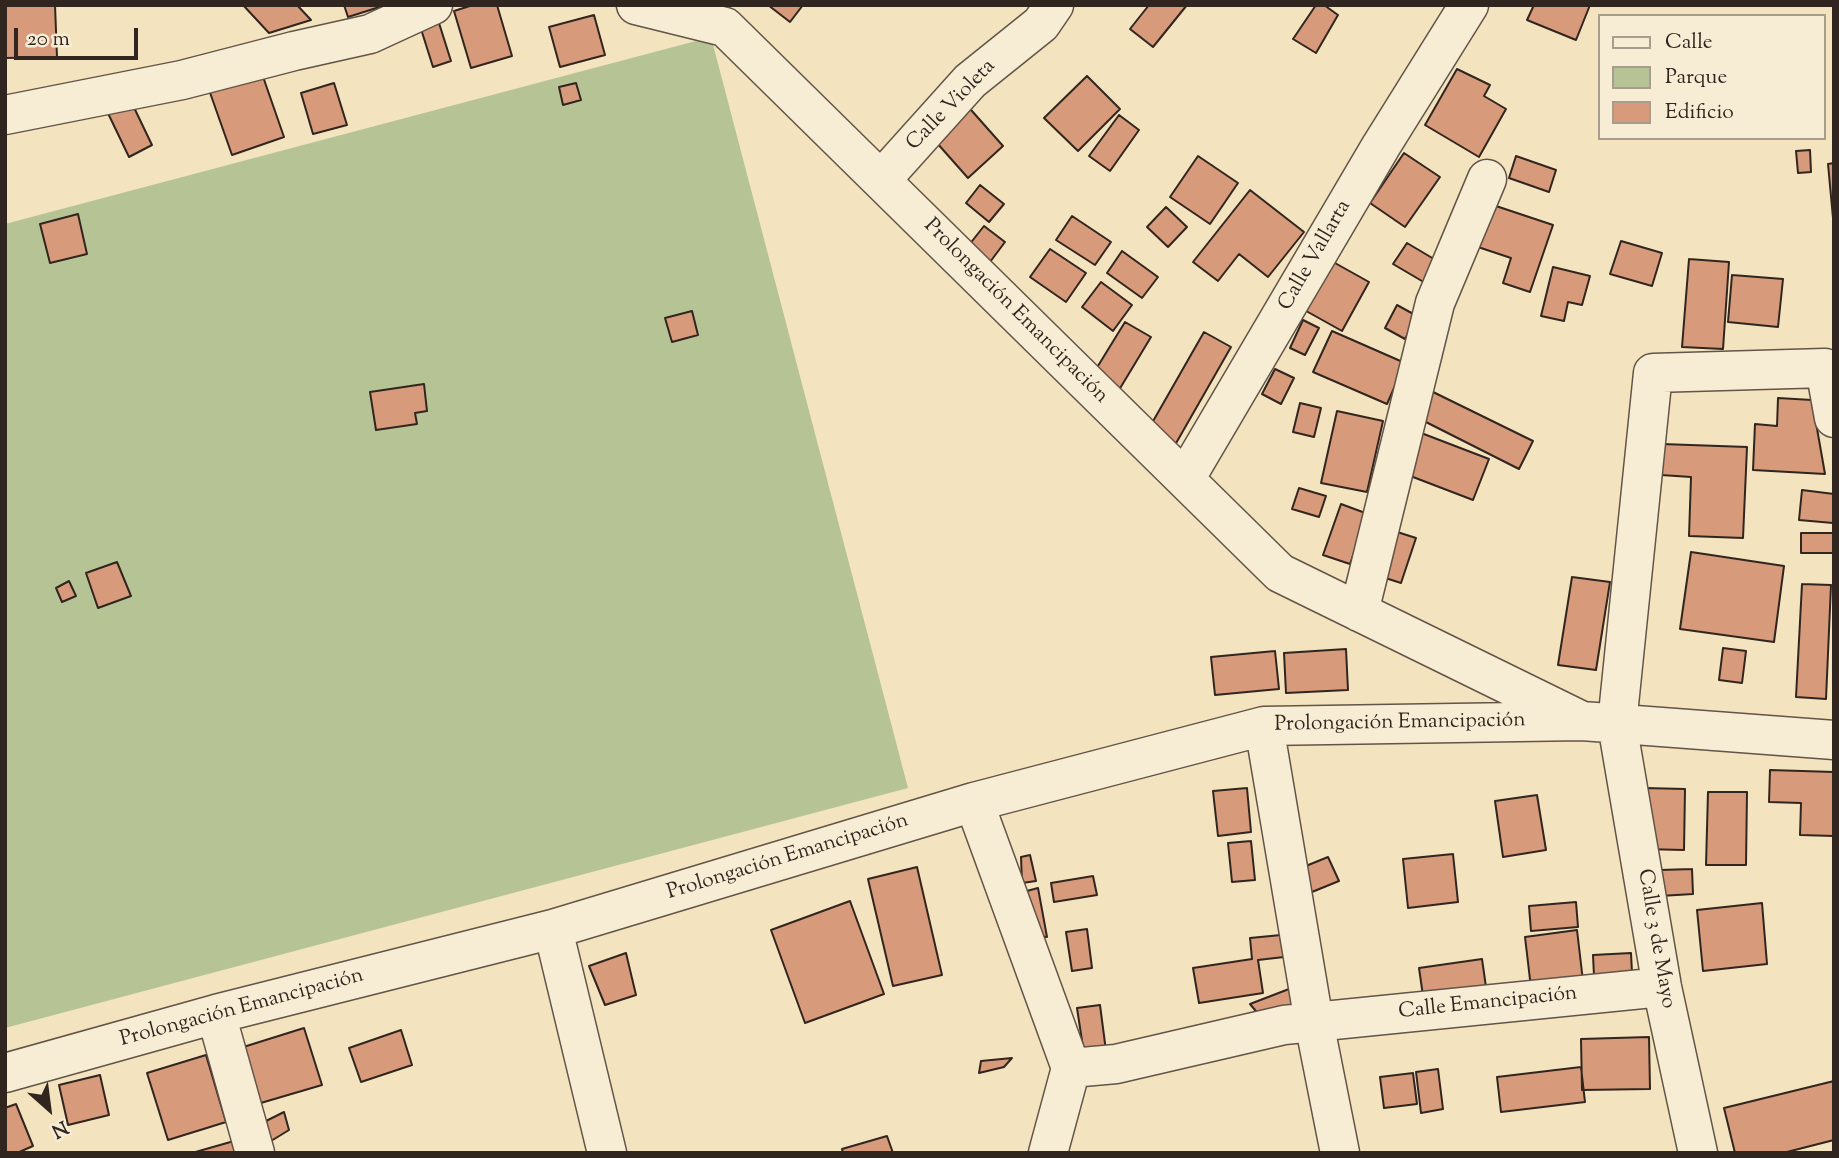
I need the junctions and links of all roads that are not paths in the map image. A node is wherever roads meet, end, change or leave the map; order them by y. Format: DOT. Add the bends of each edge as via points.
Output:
graph roads {
  1 [pos="433,5"];
  2 [pos="636,5"];
  3 [pos="1054,5"];
  4 [pos="1459,20"];
  5 [pos="5,115"];
  6 [pos="1487,179"];
  7 [pos="881,180"];
  8 [pos="1834,418"];
  9 [pos="1185,479"];
  10 [pos="1359,612"];
  11 [pos="1599,722"];
  12 [pos="1264,726"];
  13 [pos="1834,740"];
  14 [pos="974,802"];
  15 [pos="553,929"];
  16 [pos="1662,987"];
  17 [pos="216,1014"];
  18 [pos="1314,1022"];
  19 [pos="1071,1068"];
  20 [pos="5,1073"];
  21 [pos="256,1153"];
  22 [pos="607,1153"];
  23 [pos="1048,1153"];
  24 [pos="1340,1153"];
  25 [pos="1698,1153"];
  1 -- 5 [label="street" via="370,34 182,80"];
  2 -- 7 [label="street, Prolongación Emancipación" via="725,27"];
  3 -- 7 [label="street, Calle Violeta" via="1041,24 971,81"];
  4 -- 9 [label="street, Calle Vallarta"];
  6 -- 10 [label="street" via="1435,303"];
  7 -- 9 [label="street, Prolongación Emancipación"];
  8 -- 11 [label="street, Calle 3 de Mayo" via="1825,368 1653,373"];
  9 -- 10 [label="street, Prolongación Emancipación" via="1280,573"];
  10 -- 11 [label="street, Prolongación Emancipación"];
  11 -- 12 [label="street, Prolongación Emancipación"];
  11 -- 13 [label="street, Prolongación Emancipación"];
  11 -- 16 [label="street, Calle 3 de Mayo"];
  12 -- 14 [label="street, Prolongación Emancipación"];
  12 -- 18 [label="street"];
  14 -- 15 [label="street, Prolongación Emancipación"];
  14 -- 19 [label="street"];
  15 -- 17 [label="street, Prolongación Emancipación"];
  15 -- 22 [label="street"];
  16 -- 18 [label="street, Calle Emancipación"];
  16 -- 25 [label="street, Calle 3 de Mayo"];
  17 -- 20 [label="street, Prolongación Emancipación"];
  17 -- 21 [label="street"];
  18 -- 19 [label="street, Calle Emancipación" via="1116,1064"];
  18 -- 24 [label="street"];
  19 -- 23 [label="street"];
}
